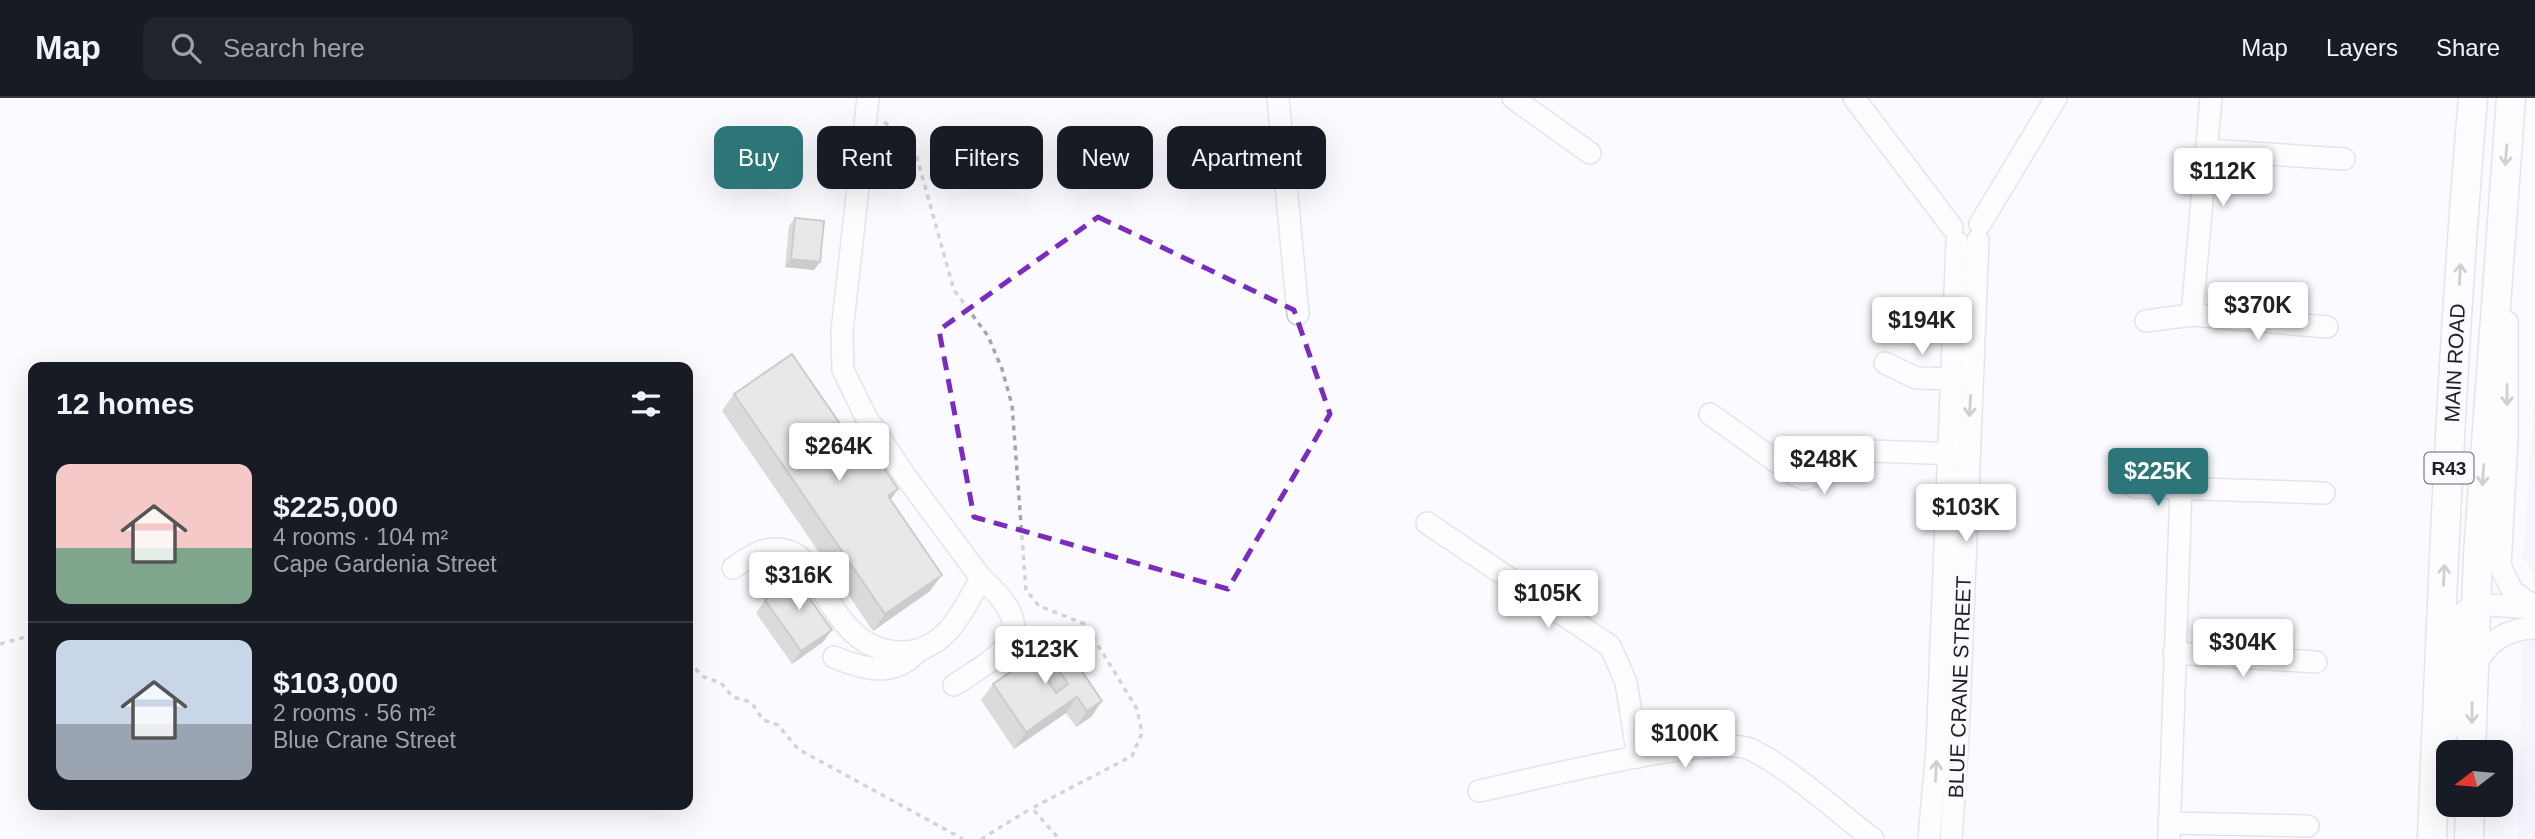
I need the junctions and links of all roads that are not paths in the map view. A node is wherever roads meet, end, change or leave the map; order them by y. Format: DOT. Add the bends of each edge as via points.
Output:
graph roads {
  1 [pos="1278,98"];
  2 [pos="1513,98"];
  3 [pos="1854,98"];
  4 [pos="2056,98"];
  5 [pos="2210,98"];
  6 [pos="2473,98"];
  7 [pos="2511,98"];
  8 [pos="867,106"];
  9 [pos="2207,150"];
  10 [pos="1590,153"];
  11 [pos="2344,159"];
  12 [pos="1967,227"];
  13 [pos="2498,254"];
  14 [pos="1298,314"];
  15 [pos="2192,315"];
  16 [pos="2146,321"];
  17 [pos="2327,327"];
  18 [pos="1885,363"];
  19 [pos="1952,379"];
  20 [pos="1710,414"];
  21 [pos="1959,454"];
  22 [pos="2181,487"];
  23 [pos="2135,488"];
  24 [pos="2324,493"];
  25 [pos="1427,523"];
  26 [pos="733,568"];
  27 [pos="981,578"];
  28 [pos="2475,604"];
  29 [pos="2535,608"];
  30 [pos="2535,628"];
  31 [pos="919,650"];
  32 [pos="2174,653"];
  33 [pos="834,657"];
  34 [pos="2316,662"];
  35 [pos="2473,673"];
  36 [pos="954,685"];
  37 [pos="2437,740"];
  38 [pos="2442,740"];
  39 [pos="2471,740"];
  40 [pos="2436,752"];
  41 [pos="1639,758"];
  42 [pos="1479,791"];
  43 [pos="2470,817"];
  44 [pos="2308,826"];
  45 [pos="2169,831"];
  46 [pos="1873,839"];
  47 [pos="1929,839"];
  48 [pos="1951,839"];
  49 [pos="2432,839"];
  50 [pos="2469,839"];
  1 -- 14 [label="street"];
  2 -- 10 [label="street"];
  3 -- 12 [label="street" via="1933,200"];
  4 -- 12 [label="street" via="1992,203"];
  5 -- 9 [label="street"];
  37 -- 6 [label="main road, MAIN ROAD / R43, one-way" via="2463,212"];
  7 -- 13 [label="main road, MAIN ROAD / R43, one-way"];
  8 -- 27 [label="street" via="842,331 843,370 866,417"];
  9 -- 11 [label="street"];
  9 -- 15 [label="street"];
  12 -- 19 [label="street, BLUE CRANE STREET"];
  12 -- 21 [label="street, BLUE CRANE STREET, one-way"];
  13 -- 28 [label="main road, MAIN ROAD / R43, one-way"];
  13 -- 29 [label="street, one-way" via="2507,305 2507,439 2500,566 2513,592"];
  15 -- 16 [label="street"];
  15 -- 17 [label="street"];
  18 -- 19 [label="street" via="1916,378"];
  19 -- 21 [label="street, BLUE CRANE STREET"];
  20 -- 21 [label="street" via="1805,479 1870,451"];
  47 -- 21 [label="street, BLUE CRANE STREET, one-way"];
  21 -- 48 [label="street, BLUE CRANE STREET" via="1958,737"];
  22 -- 23 [label="street"];
  22 -- 24 [label="street"];
  22 -- 32 [label="street"];
  25 -- 41 [label="street" via="1610,646 1626,682"];
  26 -- 31 [label="street" via="758,551 772,548 794,553 864,643 884,651"];
  27 -- 31 [label="street" via="952,627"];
  27 -- 36 [label="street" via="1011,612 1012,636 1001,655"];
  28 -- 29 [label="street"];
  28 -- 35 [label="main road, MAIN ROAD / R43"];
  28 -- 38 [label="street" via="2458,622 2451,724"];
  30 -- 35 [label="street" via="2497,639 2482,654"];
  31 -- 33 [label="street" via="902,665 876,670"];
  32 -- 34 [label="street"];
  32 -- 45 [label="street"];
  35 -- 39 [label="main road, MAIN ROAD / R43, one-way"];
  40 -- 49 [label="main road, MAIN ROAD / R43"];
  41 -- 42 [label="street"];
  41 -- 46 [label="street" via="1723,744 1751,749"];
  43 -- 50 [label="main road"];
  44 -- 45 [label="street"];
}
